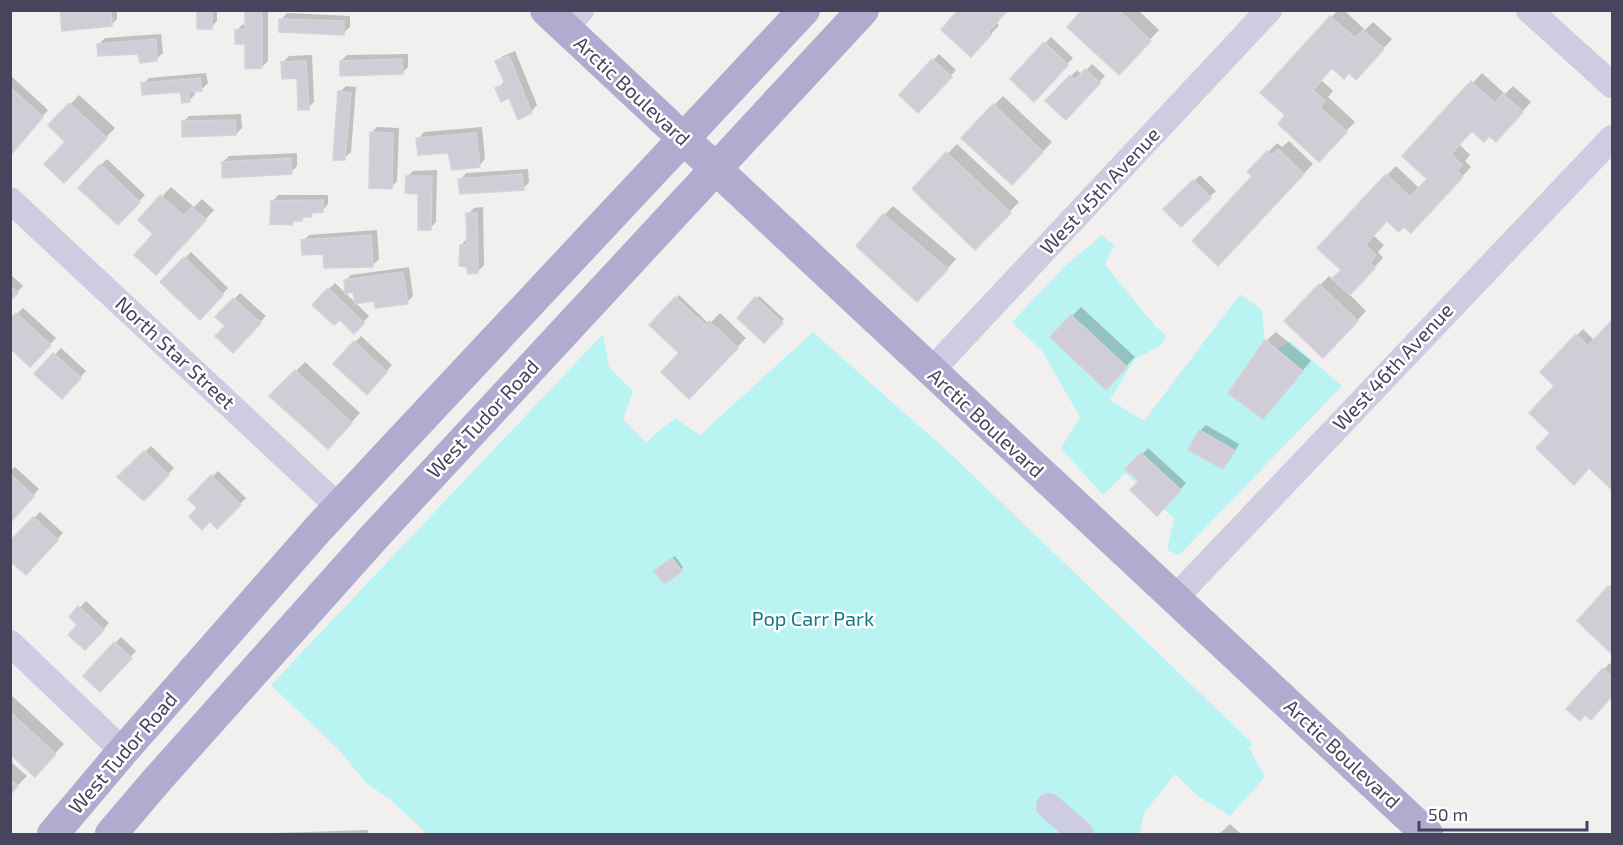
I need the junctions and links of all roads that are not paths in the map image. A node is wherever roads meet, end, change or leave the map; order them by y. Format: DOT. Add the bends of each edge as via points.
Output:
graph roads {
  1 [pos="804,10"];
  2 [pos="863,10"];
  3 [pos="1269,10"];
  4 [pos="1529,10"];
  5 [pos="564,16"];
  6 [pos="1612,85"];
  7 [pos="1612,138"];
  8 [pos="683,140"];
  9 [pos="714,169"];
  10 [pos="10,200"];
  11 [pos="931,371"];
  12 [pos="339,507"];
  13 [pos="1175,598"];
  14 [pos="10,643"];
  15 [pos="123,751"];
  16 [pos="1049,806"];
  17 [pos="53,834"];
  18 [pos="111,834"];
  19 [pos="1081,834"];
  20 [pos="1427,834"];
  1 -- 8 [label="main road, West Tudor Road"];
  2 -- 9 [label="main road, West Tudor Road"];
  3 -- 11 [label="street, West 45th Avenue"];
  4 -- 6 [label="street"];
  5 -- 8 [label="main road, Arctic Boulevard"];
  7 -- 13 [label="street, West 46th Avenue"];
  8 -- 9 [label="main road, Arctic Boulevard"];
  8 -- 12 [label="main road, West Tudor Road"];
  9 -- 11 [label="main road, Arctic Boulevard"];
  9 -- 18 [label="main road, West Tudor Road" via="375,536"];
  10 -- 12 [label="street, North Star Street"];
  11 -- 13 [label="main road, Arctic Boulevard"];
  12 -- 15 [label="main road, West Tudor Road"];
  13 -- 20 [label="main road, Arctic Boulevard"];
  14 -- 15 [label="street"];
  15 -- 17 [label="main road, West Tudor Road"];
  16 -- 19 [label="street"];
}
